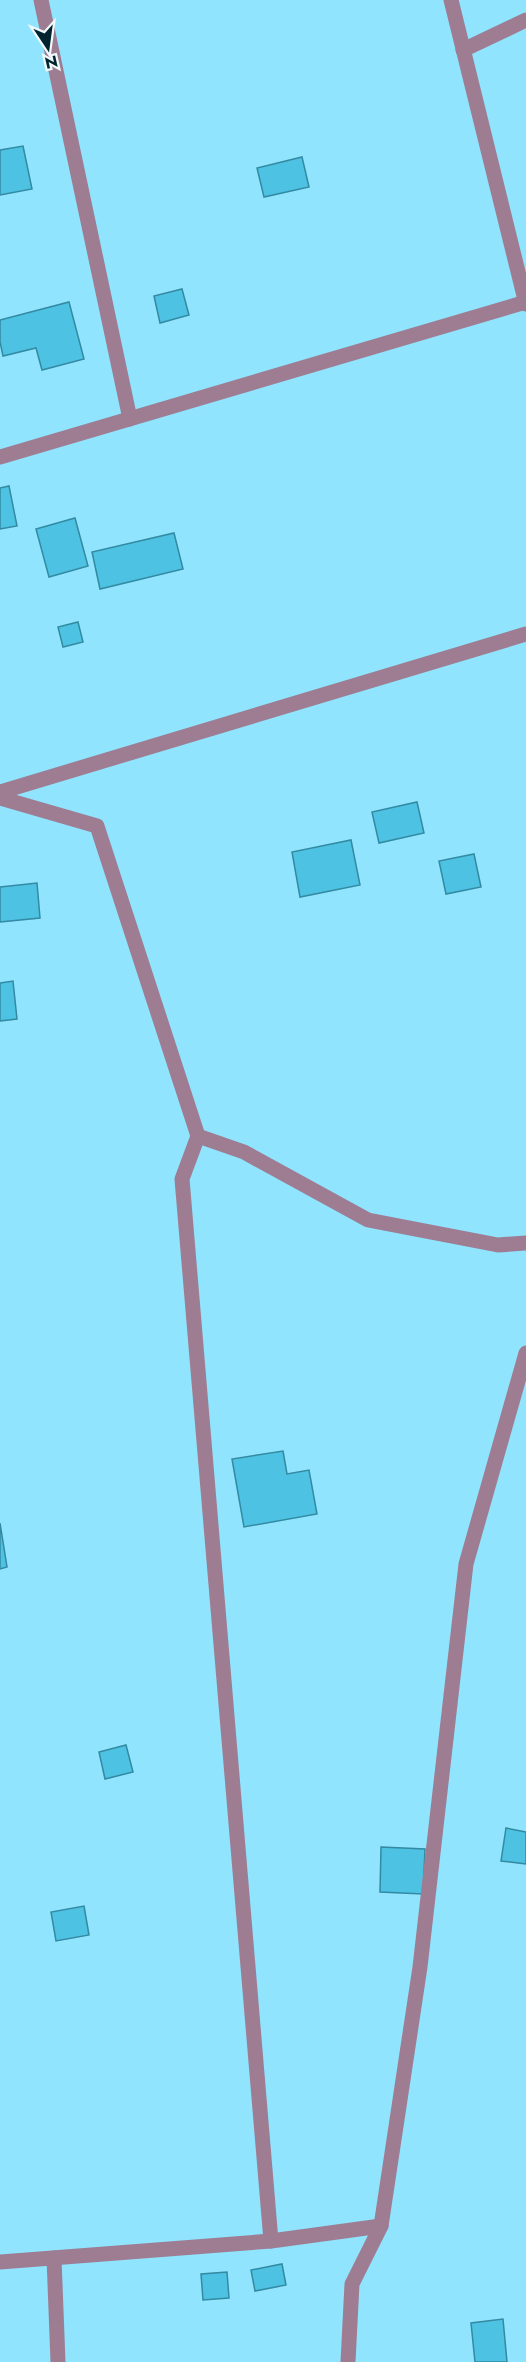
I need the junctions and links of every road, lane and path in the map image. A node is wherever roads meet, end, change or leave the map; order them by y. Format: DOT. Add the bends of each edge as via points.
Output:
graph roads {
  1 [pos="41,0"];
  2 [pos="451,0"];
  3 [pos="526,20"];
  4 [pos="463,50"];
  5 [pos="526,302"];
  6 [pos="130,419"];
  7 [pos="0,457"];
  8 [pos="526,634"];
  9 [pos="0,792"];
  10 [pos="0,798"];
  11 [pos="198,1136"];
  12 [pos="526,1243"];
  13 [pos="526,1353"];
  14 [pos="381,2226"];
  15 [pos="271,2241"];
  16 [pos="54,2258"];
  17 [pos="0,2262"];
  18 [pos="58,2362"];
  19 [pos="348,2362"];
  1 -- 6 [label="street"];
  2 -- 4 [label="street"];
  3 -- 4 [label="street"];
  4 -- 5 [label="street"];
  5 -- 6 [label="street"];
  6 -- 7 [label="street"];
  8 -- 9 [label="street"];
  10 -- 11 [label="street" via="97,826"];
  11 -- 12 [label="street" via="244,1152 368,1220 498,1245"];
  11 -- 15 [label="street" via="182,1179"];
  13 -- 14 [label="street" via="466,1564 420,1967"];
  14 -- 15 [label="street"];
  14 -- 19 [label="street" via="352,2284"];
  15 -- 16 [label="street"];
  16 -- 17 [label="street"];
  16 -- 18 [label="street"];
}
